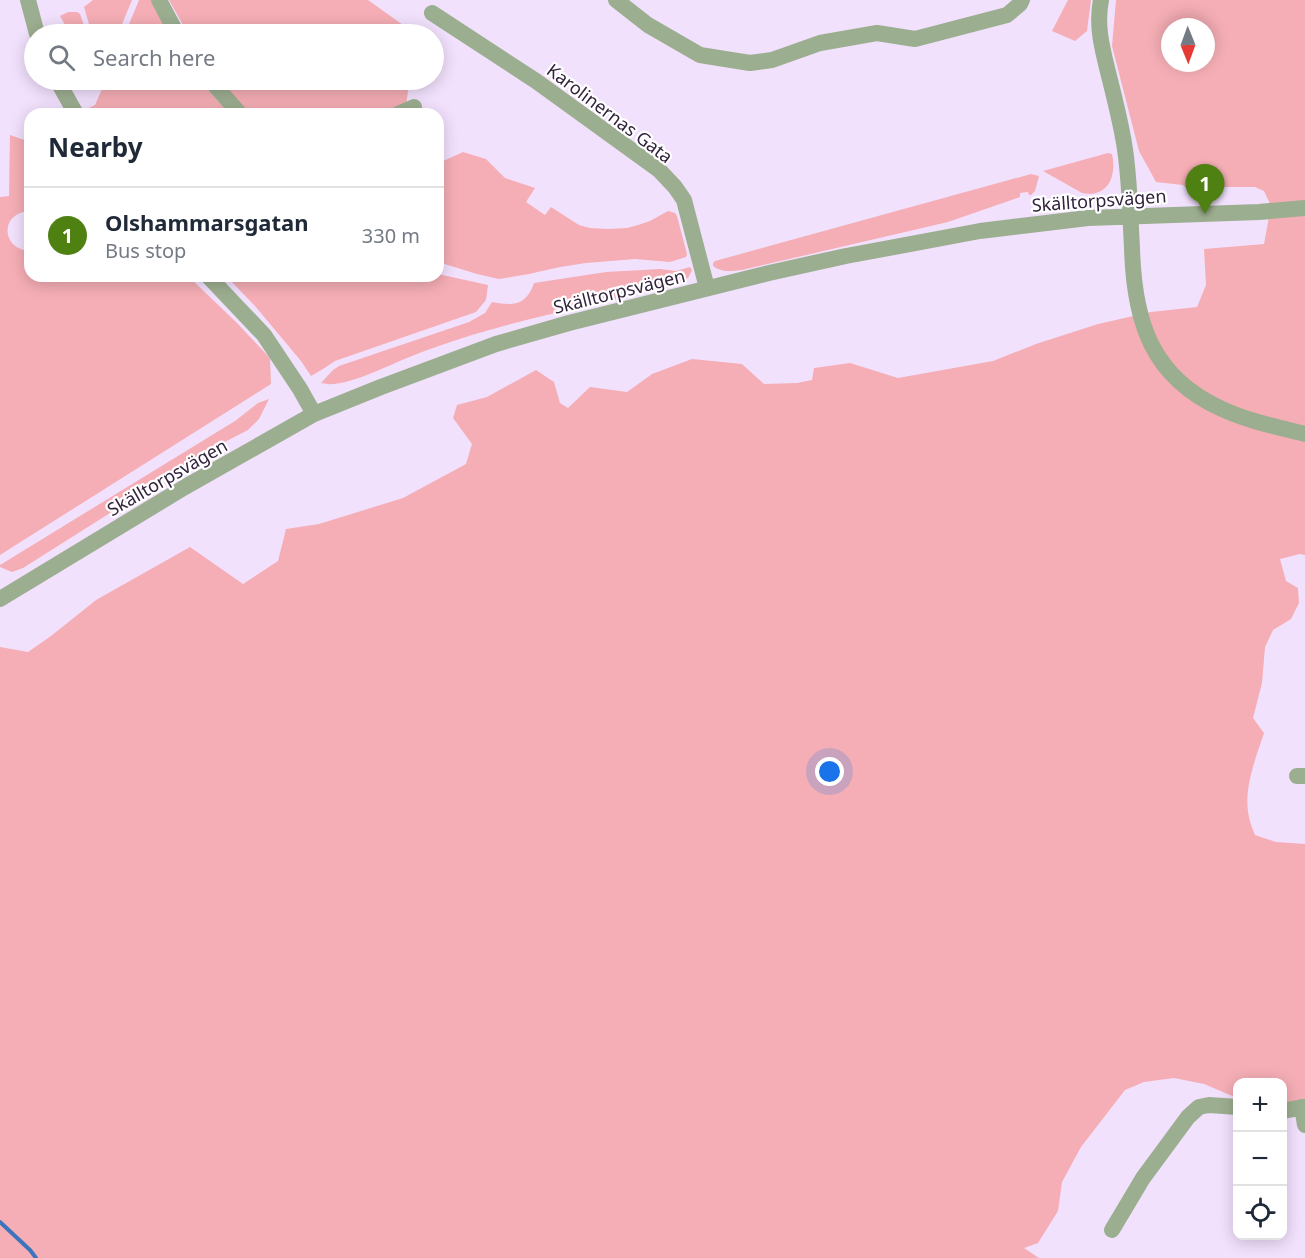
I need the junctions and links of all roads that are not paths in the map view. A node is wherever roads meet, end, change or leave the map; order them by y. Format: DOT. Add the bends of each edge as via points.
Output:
graph roads {
  1 [pos="28,0"];
  2 [pos="159,0"];
  3 [pos="616,0"];
  4 [pos="1022,0"];
  5 [pos="1101,0"];
  6 [pos="432,13"];
  7 [pos="34,24"];
  8 [pos="172,24"];
  9 [pos="63,90"];
  10 [pos="219,90"];
  11 [pos="414,106"];
  12 [pos="73,108"];
  13 [pos="235,108"];
  14 [pos="410,108"];
  15 [pos="1305,208"];
  16 [pos="1130,216"];
  17 [pos="214,282"];
  18 [pos="707,288"];
  19 [pos="314,414"];
  20 [pos="1305,435"];
  21 [pos="1,595"];
  22 [pos="1233,1107"];
  23 [pos="1303,1107"];
  24 [pos="1287,1110"];
  25 [pos="1305,1125"];
  26 [pos="1112,1230"];
  1 -- 7 [label="street"];
  2 -- 8 [label="street"];
  3 -- 4 [label="street" via="648,25 700,55 750,63 772,60 820,43 877,33 915,39 1007,15"];
  5 -- 16 [label="street" via="1100,36 1125,145"];
  6 -- 18 [label="street, Karolinernas Gata" via="536,81 659,170 684,200"];
  9 -- 12 [label="street"];
  10 -- 13 [label="street"];
  11 -- 14 [label="street"];
  15 -- 16 [label="street, Skälltorpsvägen"];
  16 -- 18 [label="street, Skälltorpsvägen" via="1005,227 846,256"];
  16 -- 20 [label="street" via="1138,306 1149,342 1166,367 1193,392 1222,409"];
  17 -- 19 [label="street" via="264,335"];
  18 -- 19 [label="street, Skälltorpsvägen" via="496,344"];
  19 -- 21 [label="street, Skälltorpsvägen"];
  22 -- 26 [label="street" via="1200,1107 1188,1117 1143,1178"];
  23 -- 24 [label="street"];
  23 -- 25 [label="street"];
}
